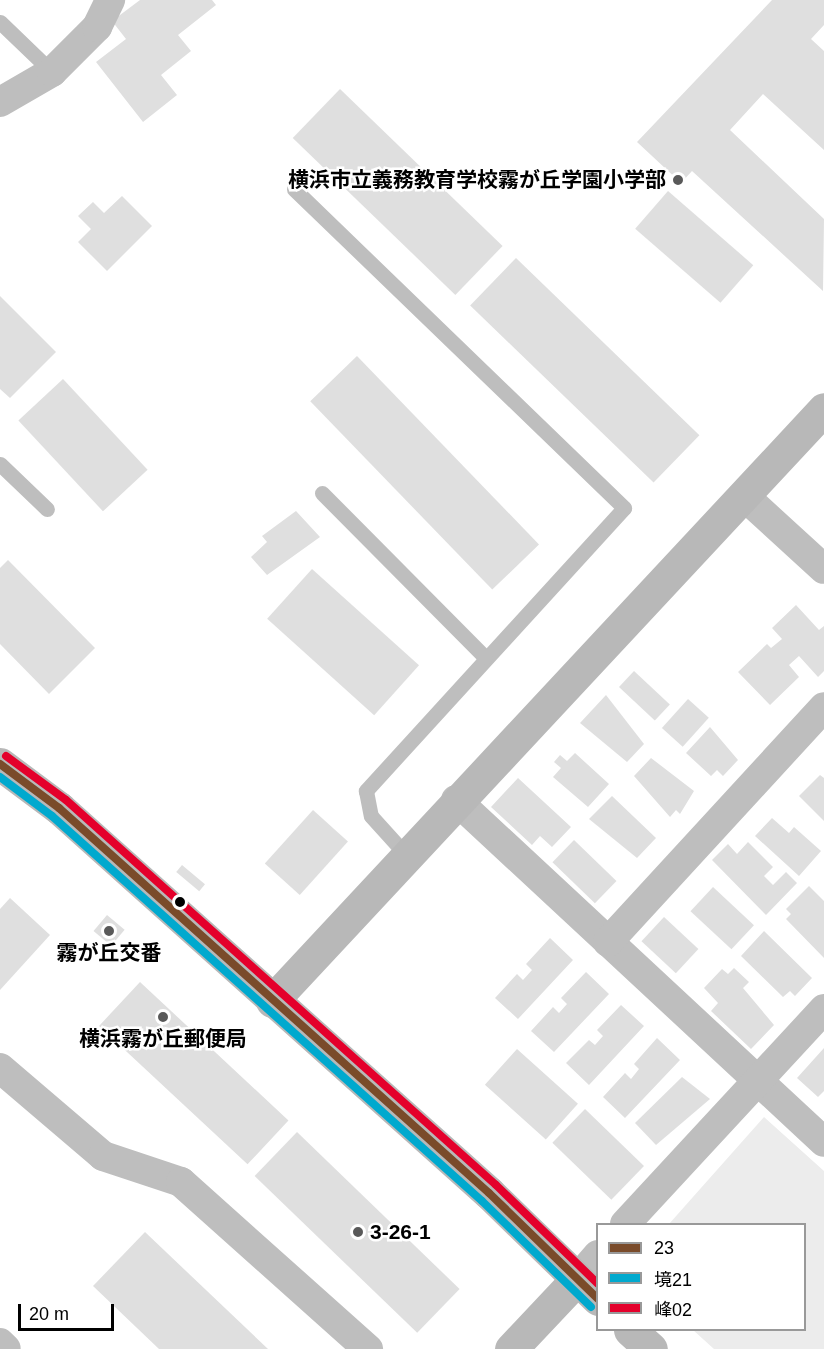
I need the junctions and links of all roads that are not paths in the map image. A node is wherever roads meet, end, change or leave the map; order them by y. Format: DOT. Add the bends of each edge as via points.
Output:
graph roads {
  1 [pos="110,0"];
  2 [pos="0,22"];
  3 [pos="52,72"];
  4 [pos="0,102"];
  5 [pos="294,189"];
  6 [pos="824,409"];
  7 [pos="0,464"];
  8 [pos="322,493"];
  9 [pos="744,496"];
  10 [pos="47,509"];
  11 [pos="824,569"];
  12 [pos="485,657"];
  13 [pos="824,707"];
  14 [pos="0,764"];
  15 [pos="456,800"];
  16 [pos="409,858"];
  17 [pos="608,942"];
  18 [pos="272,1001"];
  19 [pos="824,1009"];
  20 [pos="0,1068"];
  21 [pos="756,1081"];
  22 [pos="824,1142"];
  23 [pos="626,1223"];
  24 [pos="596,1258"];
  25 [pos="587,1289"];
  26 [pos="632,1331"];
  27 [pos="0,1343"];
  28 [pos="6,1349"];
  29 [pos="368,1349"];
  30 [pos="511,1349"];
  31 [pos="651,1349"];
  1 -- 3 [label="street" via="97,27"];
  2 -- 3 [label="lane"];
  3 -- 4 [label="street"];
  5 -- 12 [label="lane" via="624,508"];
  6 -- 9 [label="street"];
  7 -- 10 [label="lane"];
  8 -- 12 [label="lane"];
  9 -- 11 [label="street"];
  9 -- 15 [label="street"];
  12 -- 16 [label="lane" via="366,791 371,816"];
  13 -- 17 [label="street"];
  14 -- 18 [label="street" via="60,808"];
  15 -- 16 [label="street"];
  15 -- 17 [label="street"];
  16 -- 18 [label="street"];
  17 -- 21 [label="street"];
  18 -- 25 [label="street"];
  19 -- 21 [label="street"];
  20 -- 29 [label="street" via="102,1156 181,1182"];
  21 -- 22 [label="street"];
  21 -- 23 [label="street"];
  24 -- 25 [label="street"];
  25 -- 30 [label="street"];
  26 -- 31 [label="street"];
  27 -- 28 [label="street"];
}
